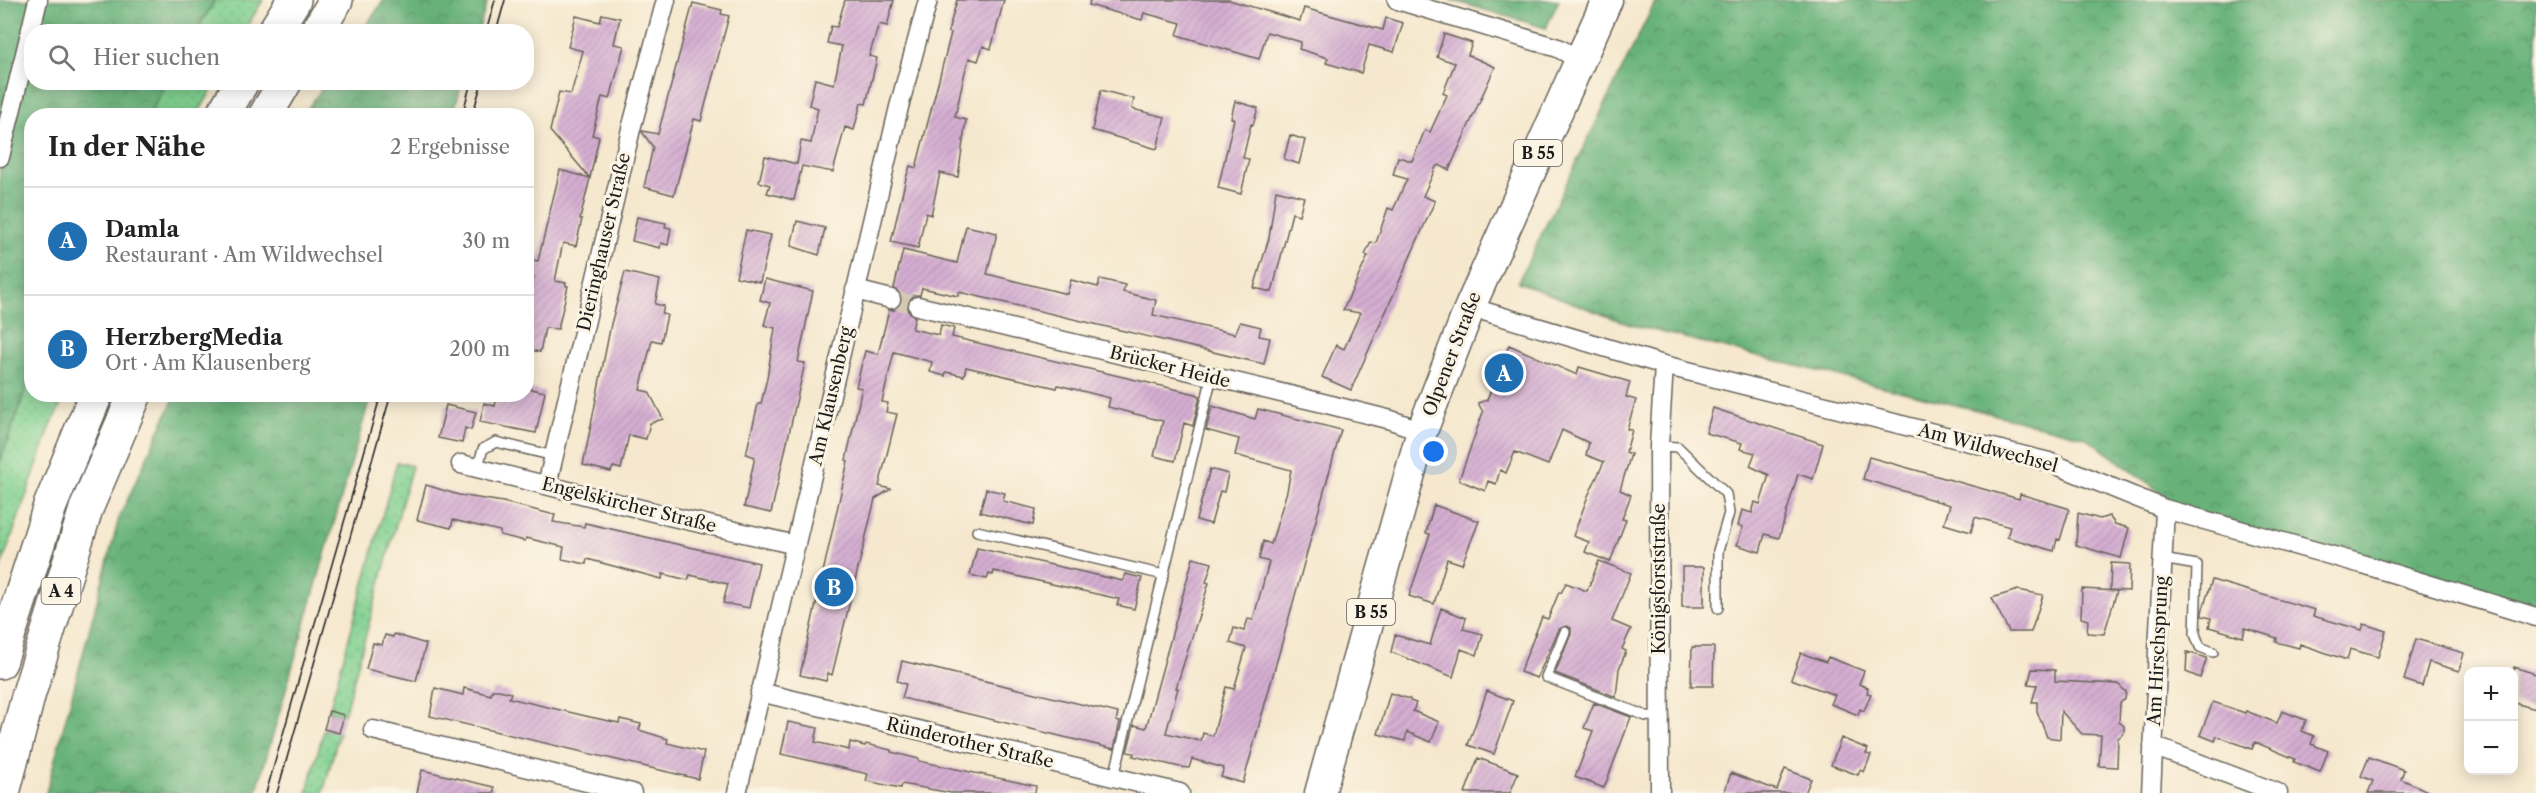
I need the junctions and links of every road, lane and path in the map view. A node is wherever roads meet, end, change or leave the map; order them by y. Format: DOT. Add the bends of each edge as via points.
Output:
graph roads {
  1 [pos="38,0"];
  2 [pos="294,0"];
  3 [pos="336,0"];
  4 [pos="666,0"];
  5 [pos="928,0"];
  6 [pos="1397,0"];
  7 [pos="1607,0"];
  8 [pos="32,24"];
  9 [pos="279,24"];
  10 [pos="322,24"];
  11 [pos="24,58"];
  12 [pos="1580,60"];
  13 [pos="237,90"];
  14 [pos="280,90"];
  15 [pos="227,108"];
  16 [pos="269,108"];
  17 [pos="0,157"];
  18 [pos="855,290"];
  19 [pos="891,299"];
  20 [pos="918,306"];
  21 [pos="1470,307"];
  22 [pos="1664,365"];
  23 [pos="1212,376"];
  24 [pos="93,402"];
  25 [pos="132,402"];
  26 [pos="1422,431"];
  27 [pos="1659,446"];
  28 [pos="554,456"];
  29 [pos="469,467"];
  30 [pos="547,485"];
  31 [pos="2165,509"];
  32 [pos="977,531"];
  33 [pos="796,545"];
  34 [pos="2162,559"];
  35 [pos="1164,575"];
  36 [pos="1718,608"];
  37 [pos="2536,617"];
  38 [pos="1565,632"];
  39 [pos="2213,652"];
  40 [pos="0,662"];
  41 [pos="760,692"];
  42 [pos="1660,717"];
  43 [pos="373,730"];
  44 [pos="2153,746"];
  45 [pos="1114,777"];
  46 [pos="3,793"];
  47 [pos="632,793"];
  48 [pos="736,793"];
  49 [pos="1180,793"];
  50 [pos="1320,793"];
  51 [pos="1660,793"];
  52 [pos="2151,793"];
  53 [pos="2278,793"];
  1 -- 8 [label="street"];
  2 -- 9 [label="highway"];
  3 -- 10 [label="highway"];
  4 -- 28 [label="street, Dieringhauser Straße" via="628,140"];
  5 -- 18 [label="street, Am Klausenberg"];
  6 -- 12 [label="street" via="1558,48"];
  7 -- 12 [label="main road, Olpener Straße / B 55"];
  11 -- 17 [label="street"];
  12 -- 21 [label="main road, Olpener Straße / B 55"];
  13 -- 15 [label="highway"];
  14 -- 16 [label="highway"];
  18 -- 19 [label="street"];
  18 -- 33 [label="street, Am Klausenberg"];
  20 -- 23 [label="street, Brücker Heide"];
  21 -- 22 [label="street, Am Wildwechsel"];
  21 -- 26 [label="main road, Olpener Straße / B 55"];
  22 -- 27 [label="street, Königsforststraße"];
  22 -- 31 [label="street, Am Wildwechsel" via="2049,462"];
  23 -- 26 [label="street, Brücker Heide"];
  23 -- 35 [label="lane"];
  24 -- 40 [label="highway, A 4" via="50,506"];
  25 -- 46 [label="highway, A 4" via="86,509 29,693"];
  26 -- 50 [label="main road, Olpener Straße / B 55"];
  27 -- 36 [label="lane" via="1677,447 1726,494 1730,513 1718,551"];
  27 -- 42 [label="street, Königsforststraße"];
  28 -- 29 [label="lane" via="496,442 483,449"];
  28 -- 30 [label="street, Dieringhauser Straße"];
  29 -- 30 [label="street, Engelskircher Straße"];
  30 -- 33 [label="street, Engelskircher Straße"];
  31 -- 34 [label="street, Am Hirschsprung"];
  31 -- 37 [label="street, Am Wildwechsel"];
  32 -- 35 [label="lane"];
  33 -- 41 [label="street, Am Klausenberg"];
  34 -- 39 [label="lane" via="2197,565 2194,634 2200,647"];
  34 -- 44 [label="street, Am Hirschsprung"];
  35 -- 45 [label="lane"];
  38 -- 42 [label="lane" via="1546,677 1646,716"];
  41 -- 45 [label="street, Ründerother Straße"];
  41 -- 48 [label="street, Am Klausenberg"];
  42 -- 51 [label="street, Königsforststraße"];
  43 -- 47 [label="street"];
  44 -- 52 [label="street, Am Hirschsprung"];
  44 -- 53 [label="street"];
  45 -- 49 [label="street, Ründerother Straße"];
}
